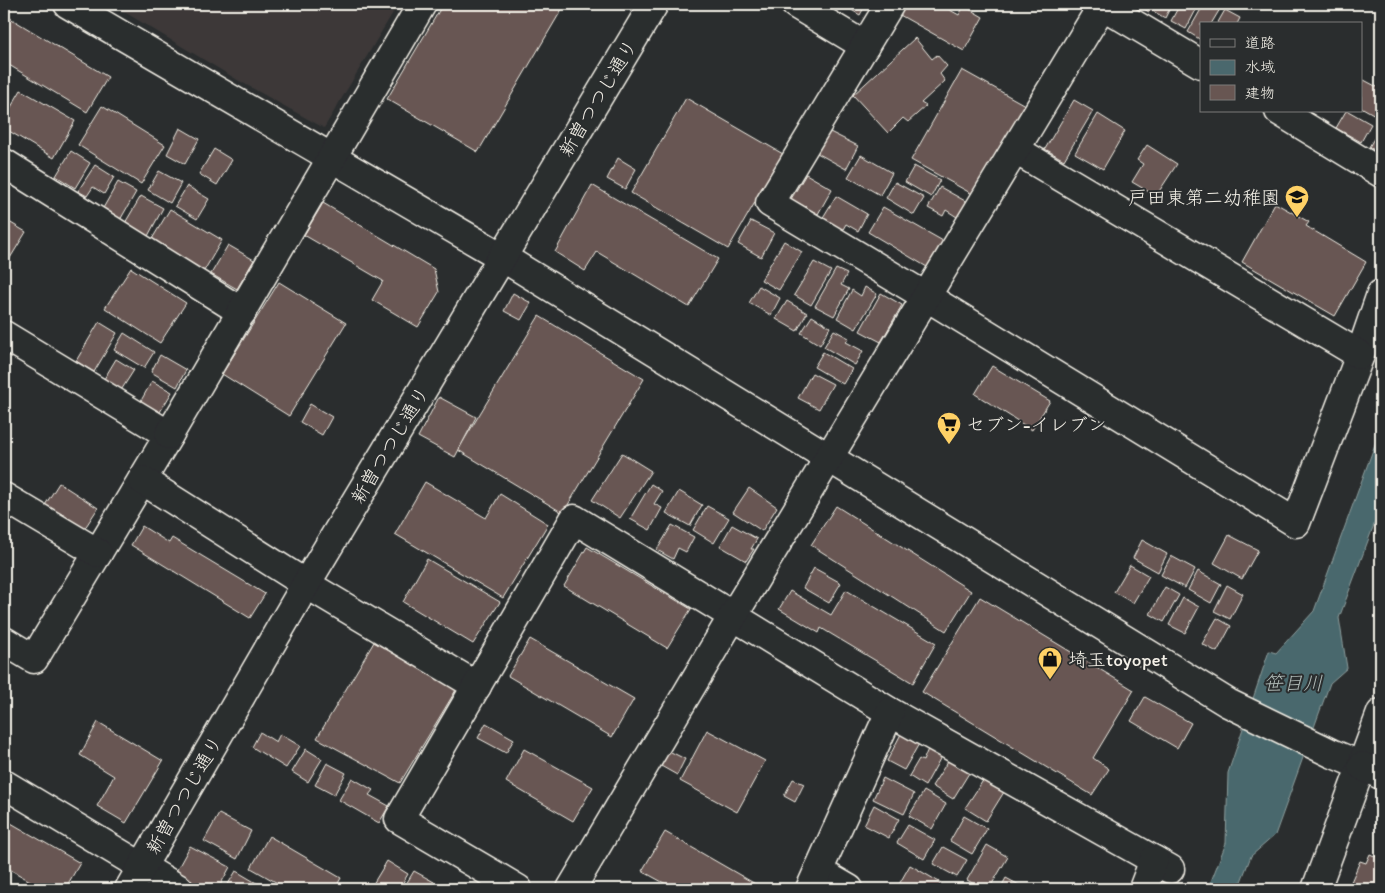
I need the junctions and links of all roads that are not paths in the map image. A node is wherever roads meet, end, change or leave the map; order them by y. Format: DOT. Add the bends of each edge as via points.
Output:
graph roads {
  1 [pos="68,4"];
  2 [pos="422,4"];
  3 [pos="654,4"];
  4 [pos="795,4"];
  5 [pos="890,4"];
  6 [pos="1102,4"];
  7 [pos="865,46"];
  8 [pos="1200,63"];
  9 [pos="1281,112"];
  10 [pos="1016,150"];
  11 [pos="332,158"];
  12 [pos="4,163"];
  13 [pos="1381,173"];
  14 [pos="502,257"];
  15 [pos="1381,294"];
  16 [pos="927,297"];
  17 [pos="242,312"];
  18 [pos="4,335"];
  19 [pos="1360,355"];
  20 [pos="170,435"];
  21 [pos="830,458"];
  22 [pos="142,480"];
  23 [pos="4,497"];
  24 [pos="98,553"];
  25 [pos="306,584"];
  26 [pos="734,616"];
  27 [pos="4,642"];
  28 [pos="477,686"];
  29 [pos="890,712"];
  30 [pos="1381,713"];
  31 [pos="1371,770"];
  32 [pos="4,784"];
  33 [pos="136,878"];
  34 [pos="814,880"];
  35 [pos="179,889"];
  36 [pos="518,889"];
  37 [pos="571,889"];
  38 [pos="849,889"];
  39 [pos="1143,889"];
  40 [pos="1316,889"];
  1 -- 11 [label="street"];
  2 -- 11 [label="street"];
  3 -- 14 [label="street, 新曽つつじ通り"];
  4 -- 7 [label="street"];
  5 -- 7 [label="street"];
  6 -- 8 [label="street"];
  6 -- 10 [label="street"];
  7 -- 16 [label="street" via="770,203"];
  9 -- 13 [label="street"];
  10 -- 16 [label="street"];
  10 -- 19 [label="street"];
  11 -- 14 [label="street"];
  11 -- 17 [label="street"];
  12 -- 17 [label="street"];
  14 -- 21 [label="street"];
  14 -- 25 [label="street, 新曽つつじ通り"];
  15 -- 19 [label="street"];
  16 -- 19 [label="street" via="1296,523"];
  16 -- 21 [label="street"];
  17 -- 20 [label="street"];
  18 -- 20 [label="street"];
  20 -- 22 [label="street"];
  21 -- 26 [label="street"];
  21 -- 31 [label="street" via="1228,703"];
  22 -- 24 [label="street"];
  22 -- 25 [label="street"];
  23 -- 24 [label="street"];
  24 -- 27 [label="street" via="34,659"];
  25 -- 28 [label="street"];
  25 -- 33 [label="street, 新曽つつじ通り"];
  26 -- 28 [label="street" via="574,519"];
  26 -- 29 [label="street"];
  26 -- 37 [label="street"];
  28 -- 36 [label="street" via="399,819"];
  29 -- 34 [label="street"];
  29 -- 39 [label="street" via="1162,864"];
  30 -- 31 [label="street"];
  31 -- 40 [label="street"];
  32 -- 33 [label="street"];
  33 -- 35 [label="street"];
  34 -- 38 [label="street"];
}
